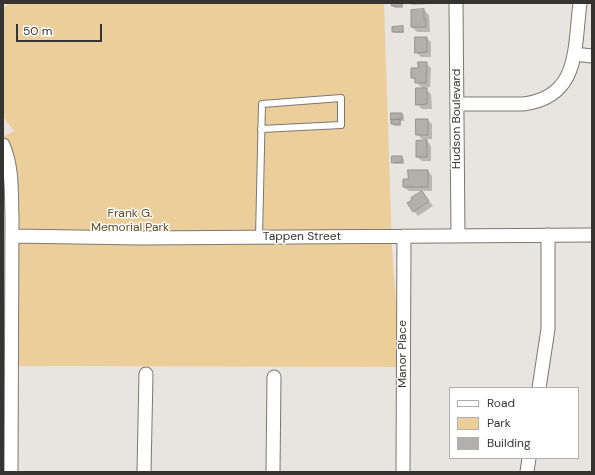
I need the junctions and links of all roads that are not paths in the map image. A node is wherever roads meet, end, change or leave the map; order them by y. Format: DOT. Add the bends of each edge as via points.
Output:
graph roads {
  1 [pos="456,3"];
  2 [pos="580,3"];
  3 [pos="574,54"];
  4 [pos="592,56"];
  5 [pos="458,104"];
  6 [pos="261,128"];
  7 [pos="3,145"];
  8 [pos="548,235"];
  9 [pos="592,235"];
  10 [pos="12,236"];
  11 [pos="404,236"];
  12 [pos="458,236"];
  13 [pos="259,237"];
  14 [pos="146,374"];
  15 [pos="274,377"];
  16 [pos="539,387"];
  17 [pos="529,459"];
  18 [pos="11,472"];
  19 [pos="144,472"];
  20 [pos="273,472"];
  21 [pos="403,472"];
  22 [pos="527,472"];
  1 -- 5 [label="street, Hudson Boulevard"];
  2 -- 3 [label="street"];
  3 -- 4 [label="street"];
  3 -- 5 [label="street" via="569,74 562,85 552,96 543,100 523,104"];
  5 -- 12 [label="street, Hudson Boulevard"];
  6 -- 6 [label="lane" via="262,104 341,98 341,126"];
  6 -- 13 [label="lane"];
  7 -- 10 [label="street" via="11,175"];
  8 -- 9 [label="street, Tappen Street"];
  8 -- 12 [label="street, Tappen Street"];
  8 -- 16 [label="street" via="548,329"];
  10 -- 13 [label="street, Tappen Street"];
  10 -- 18 [label="street"];
  11 -- 12 [label="street, Tappen Street"];
  11 -- 13 [label="street, Tappen Street"];
  11 -- 21 [label="street, Manor Place"];
  14 -- 19 [label="street"];
  15 -- 20 [label="street"];
  17 -- 22 [label="street"];
}
